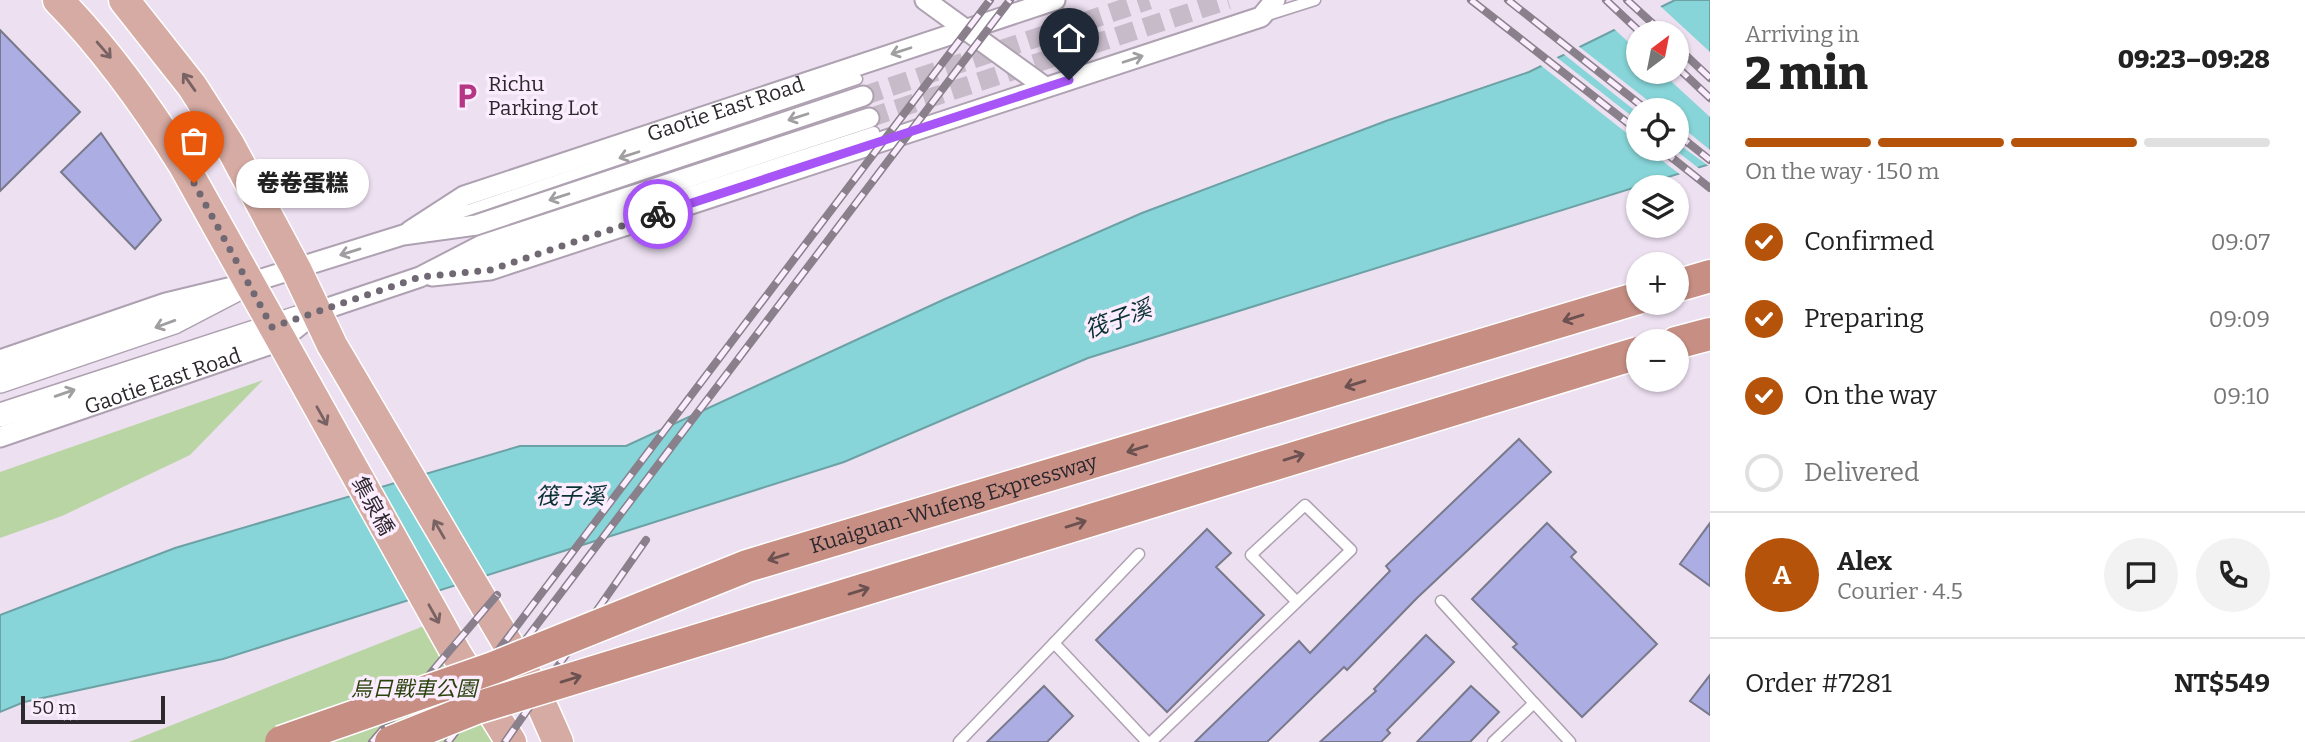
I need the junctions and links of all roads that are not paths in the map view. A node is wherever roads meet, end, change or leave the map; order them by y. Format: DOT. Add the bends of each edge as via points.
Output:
graph roads {
  1 [pos="58,0"];
  2 [pos="124,0"];
  3 [pos="925,0"];
  4 [pos="1055,0"];
  5 [pos="1275,0"];
  6 [pos="1315,0"];
  7 [pos="1261,17"];
  8 [pos="966,29"];
  9 [pos="860,87"];
  10 [pos="1045,88"];
  11 [pos="872,125"];
  12 [pos="403,235"];
  13 [pos="296,269"];
  14 [pos="1710,276"];
  15 [pos="420,277"];
  16 [pos="1689,282"];
  17 [pos="248,283"];
  18 [pos="1626,302"];
  19 [pos="316,312"];
  20 [pos="1710,334"];
  21 [pos="1689,340"];
  22 [pos="280,341"];
  23 [pos="1626,357"];
  24 [pos="0,360"];
  25 [pos="0,382"];
  26 [pos="0,415"];
  27 [pos="0,438"];
  28 [pos="1139,554"];
  29 [pos="1441,601"];
  30 [pos="1297,602"];
  31 [pos="1054,643"];
  32 [pos="478,690"];
  33 [pos="1534,703"];
  34 [pos="281,742"];
  35 [pos="313,742"];
  36 [pos="370,742"];
  37 [pos="391,742"];
  38 [pos="511,742"];
  39 [pos="558,742"];
  40 [pos="959,742"];
  41 [pos="1149,742"];
  42 [pos="1493,742"];
  43 [pos="1570,742"];
  1 -- 17 [label="main road, 集泉橋, one-way" via="149,109"];
  13 -- 2 [label="main road, one-way" via="229,144 192,86"];
  3 -- 8 [label="street"];
  4 -- 8 [label="street, Gaotie East Road"];
  5 -- 7 [label="street"];
  6 -- 7 [label="lane"];
  10 -- 7 [label="street, Gaotie East Road, one-way"];
  8 -- 10 [label="street"];
  8 -- 12 [label="street, Gaotie East Road, one-way" via="464,196"];
  9 -- 12 [label="street, Gaotie East Road, one-way" via="476,225"];
  10 -- 15 [label="street, Gaotie East Road" via="490,270"];
  11 -- 15 [label="street, Gaotie East Road" via="482,245"];
  12 -- 13 [label="street, Gaotie East Road, one-way"];
  13 -- 17 [label="street, Gaotie East Road"];
  13 -- 19 [label="main road"];
  14 -- 16 [label="highway"];
  15 -- 19 [label="street, Gaotie East Road"];
  17 -- 22 [label="main road, 集泉橋"];
  17 -- 24 [label="street, Gaotie East Road" via="166,303"];
  17 -- 25 [label="street, Gaotie East Road, one-way" via="174,322"];
  18 -- 34 [label="highway, Kuaiguan-Wufeng Expressway, one-way, bridge" via="747,566 493,668"];
  19 -- 22 [label="street, Gaotie East Road"];
  39 -- 19 [label="main road, one-way" via="535,690"];
  20 -- 21 [label="highway"];
  26 -- 22 [label="street, Gaotie East Road, one-way" via="186,352"];
  22 -- 27 [label="street, Gaotie East Road"];
  22 -- 32 [label="main road, 集泉橋, one-way"];
  37 -- 23 [label="highway, one-way, bridge" via="476,708"];
  28 -- 31 [label="lane"];
  29 -- 33 [label="lane"];
  30 -- 30 [label="lane" via="1350,550 1304,505 1251,555"];
  30 -- 41 [label="lane"];
  31 -- 40 [label="lane"];
  31 -- 41 [label="lane"];
  32 -- 35 [label="street"];
  32 -- 36 [label="street"];
  32 -- 38 [label="main road, 集泉橋"];
  33 -- 42 [label="lane"];
  33 -- 43 [label="lane"];
}
